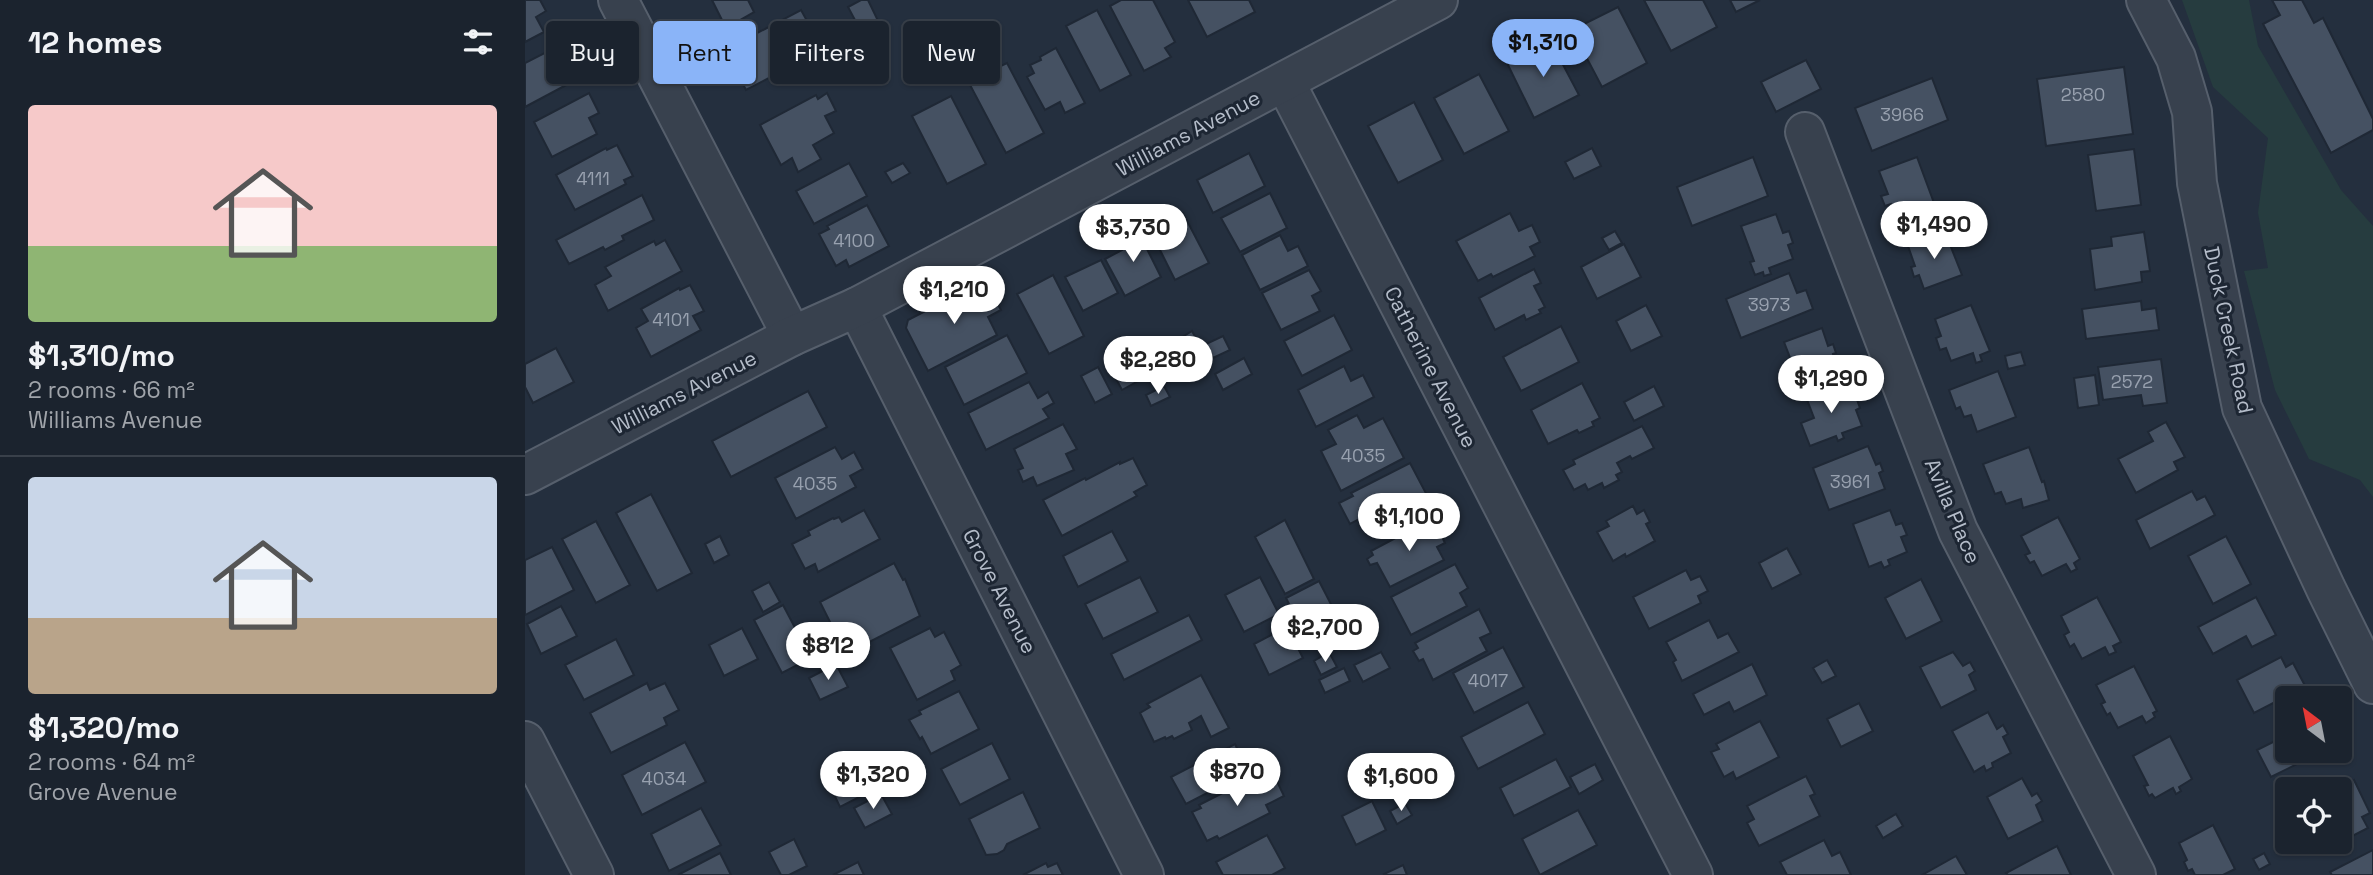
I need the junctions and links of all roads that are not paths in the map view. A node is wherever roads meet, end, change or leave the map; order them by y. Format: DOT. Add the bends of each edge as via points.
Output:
graph roads {
  1 [pos="618,0"];
  2 [pos="1438,0"];
  3 [pos="2146,0"];
  4 [pos="1285,82"];
  5 [pos="1805,132"];
  6 [pos="857,307"];
  7 [pos="792,336"];
  8 [pos="525,475"];
  9 [pos="2373,684"];
  10 [pos="525,741"];
  11 [pos="594,875"];
  12 [pos="1144,875"];
  13 [pos="1693,875"];
  14 [pos="2136,875"];
  1 -- 7 [label="street"];
  2 -- 4 [label="street, Williams Avenue"];
  3 -- 9 [label="street, Duck Creek Road" via="2176,58 2192,112 2197,183 2242,408"];
  4 -- 6 [label="street, Williams Avenue"];
  4 -- 13 [label="street, Catherine Avenue"];
  5 -- 14 [label="street, Avilla Place" via="1958,531"];
  6 -- 7 [label="street, Williams Avenue"];
  6 -- 12 [label="street, Grove Avenue"];
  7 -- 8 [label="street, Williams Avenue"];
  10 -- 11 [label="street"];
}
